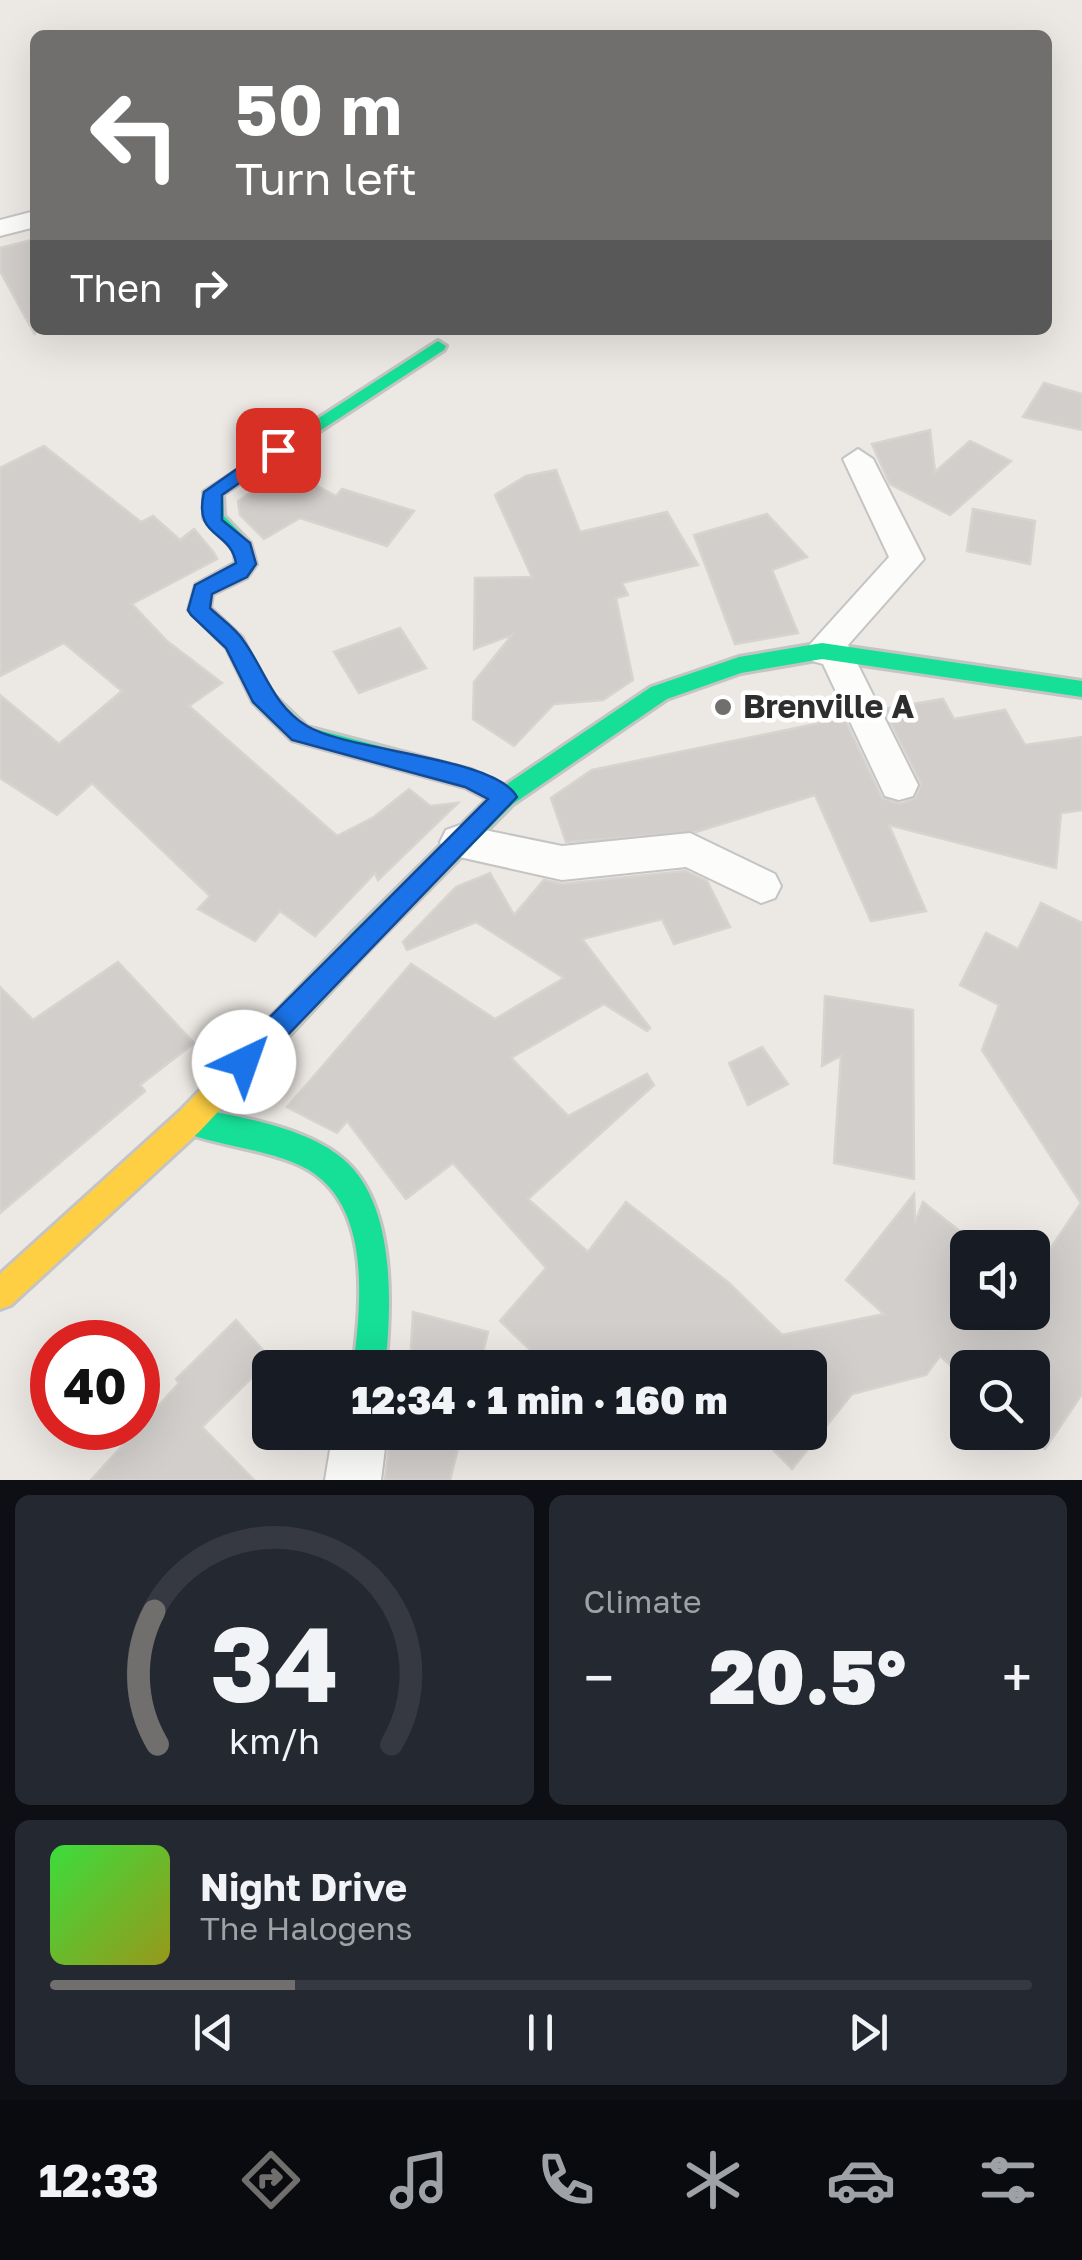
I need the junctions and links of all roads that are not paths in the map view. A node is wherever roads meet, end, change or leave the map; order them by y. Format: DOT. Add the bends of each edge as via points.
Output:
graph roads {
  1 [pos="30,219"];
  2 [pos="0,228"];
  3 [pos="438,346"];
  4 [pos="858,459"];
  5 [pos="829,653"];
  6 [pos="1082,689"];
  7 [pos="899,785"];
  8 [pos="506,797"];
  9 [pos="460,842"];
  10 [pos="762,886"];
  11 [pos="190,1121"];
  12 [pos="0,1294"];
  13 [pos="371,1350"];
  14 [pos="357,1450"];
  15 [pos="353,1480"];
  1 -- 2 [label="street"];
  3 -- 8 [label="street" via="213,492 214,524 243,548 246,564 203,590 199,610 235,644 261,696 300,734 472,780"];
  4 -- 5 [label="street" via="907,559"];
  5 -- 6 [label="street"];
  5 -- 7 [label="street"];
  5 -- 8 [label="street" via="739,665 659,693"];
  8 -- 9 [label="street"];
  9 -- 10 [label="street" via="562,863 690,850"];
  9 -- 11 [label="street"];
  11 -- 12 [label="street"];
  11 -- 13 [label="street" via="254,1134 335,1170 370,1228"];
  14 -- 15 [label="street"];
}
